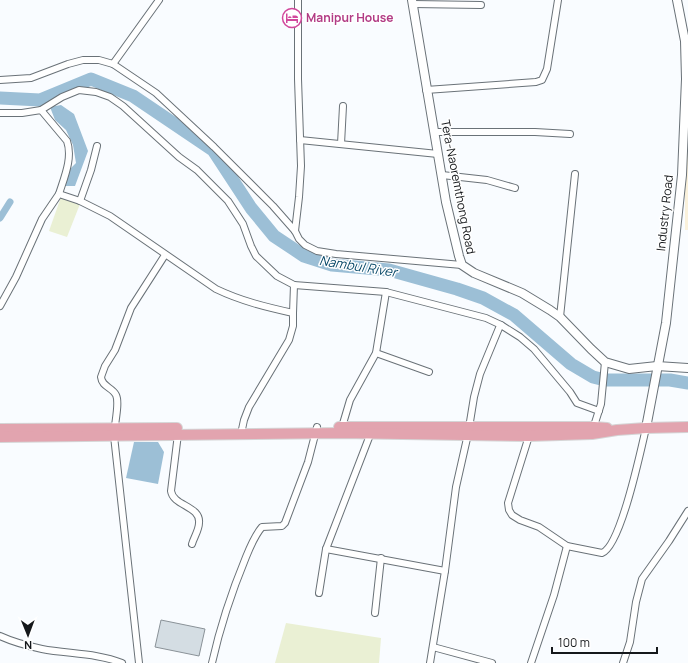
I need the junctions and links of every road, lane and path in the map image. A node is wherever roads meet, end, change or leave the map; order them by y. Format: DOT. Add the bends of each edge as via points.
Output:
graph roads {
  1 [pos="159,0"];
  2 [pos="298,0"];
  3 [pos="558,0"];
  4 [pos="678,0"];
  5 [pos="412,2"];
  6 [pos="481,5"];
  7 [pos="113,64"];
  8 [pos="0,80"];
  9 [pos="426,90"];
  10 [pos="343,106"];
  11 [pos="41,110"];
  12 [pos="0,113"];
  13 [pos="435,132"];
  14 [pos="570,134"];
  15 [pos="300,140"];
  16 [pos="341,144"];
  17 [pos="97,146"];
  18 [pos="438,154"];
  19 [pos="576,174"];
  20 [pos="442,175"];
  21 [pos="515,188"];
  22 [pos="59,194"];
  23 [pos="80,201"];
  24 [pos="295,231"];
  25 [pos="165,255"];
  26 [pos="462,265"];
  27 [pos="294,285"];
  28 [pos="386,292"];
  29 [pos="0,306"];
  30 [pos="293,313"];
  31 [pos="560,317"];
  32 [pos="501,325"];
  33 [pos="376,353"];
  34 [pos="605,362"];
  35 [pos="688,368"];
  36 [pos="656,369"];
  37 [pos="429,372"];
  38 [pos="599,411"];
  39 [pos="342,427"];
  40 [pos="688,427"];
  41 [pos="646,428"];
  42 [pos="0,429"];
  43 [pos="242,430"];
  44 [pos="316,430"];
  45 [pos="469,430"];
  46 [pos="593,430"];
  47 [pos="114,432"];
  48 [pos="178,434"];
  49 [pos="370,435"];
  50 [pos="529,436"];
  51 [pos="0,437"];
  52 [pos="688,511"];
  53 [pos="192,544"];
  54 [pos="567,546"];
  55 [pos="326,548"];
  56 [pos="381,558"];
  57 [pos="445,571"];
  58 [pos="319,593"];
  59 [pos="375,613"];
  60 [pos="0,636"];
  61 [pos="432,647"];
  62 [pos="139,662"];
  63 [pos="122,663"];
  64 [pos="130,663"];
  65 [pos="212,663"];
  66 [pos="430,663"];
  67 [pos="492,663"];
  68 [pos="531,663"];
  69 [pos="623,663"];
  1 -- 7 [label="street"];
  2 -- 15 [label="street"];
  3 -- 9 [label="street" via="547,69 542,80"];
  4 -- 36 [label="street, Industry Road" via="685,40 686,79 682,175 666,323"];
  5 -- 6 [label="street"];
  5 -- 9 [label="street, Tera-Naoremthong Road"];
  7 -- 8 [label="street" via="99,60 83,60 31,78"];
  7 -- 24 [label="street" via="156,93 214,146"];
  9 -- 13 [label="street, Tera-Naoremthong Road"];
  10 -- 16 [label="street"];
  11 -- 12 [label="street"];
  11 -- 22 [label="street" via="67,141 69,152"];
  11 -- 27 [label="street" via="79,90 110,97 196,170 228,201 243,224 256,256 277,276"];
  13 -- 14 [label="street"];
  13 -- 18 [label="street, Tera-Naoremthong Road"];
  15 -- 16 [label="street"];
  15 -- 24 [label="street" via="301,166"];
  16 -- 18 [label="street"];
  17 -- 23 [label="street"];
  18 -- 20 [label="street, Tera-Naoremthong Road"];
  19 -- 31 [label="street"];
  20 -- 21 [label="street" via="487,180"];
  20 -- 26 [label="street, Tera-Naoremthong Road"];
  22 -- 23 [label="street"];
  22 -- 29 [label="street" via="42,219"];
  23 -- 25 [label="street" via="110,216"];
  24 -- 26 [label="street" via="305,245 317,251"];
  25 -- 30 [label="street" via="232,297"];
  25 -- 47 [label="street" via="132,308 116,350 101,377 103,385 116,396"];
  26 -- 31 [label="street, Tera-Naoremthong Road" via="474,273 528,296"];
  27 -- 28 [label="street"];
  27 -- 30 [label="street"];
  28 -- 32 [label="street" via="486,318"];
  28 -- 33 [label="street"];
  30 -- 43 [label="street" via="289,340 249,407"];
  31 -- 34 [label="street, Tera-Naoremthong Road"];
  32 -- 38 [label="street" via="534,349 577,403"];
  32 -- 45 [label="street" via="480,374"];
  33 -- 37 [label="street"];
  33 -- 39 [label="street" via="350,400"];
  34 -- 36 [label="street, Tera-Naoremthong Road" via="629,369"];
  34 -- 38 [label="street"];
  35 -- 36 [label="street, Tera-Naoremthong Road"];
  36 -- 41 [label="street, Industry Road"];
  38 -- 46 [label="street"];
  39 -- 44 [label="main road"];
  39 -- 45 [label="main road"];
  40 -- 41 [label="main road"];
  41 -- 46 [label="main road"];
  41 -- 54 [label="street" via="621,522 608,550 599,553"];
  42 -- 47 [label="main road"];
  43 -- 44 [label="main road"];
  43 -- 47 [label="main road"];
  43 -- 48 [label="main road"];
  44 -- 49 [label="main road"];
  44 -- 65 [label="street" via="308,462 285,523 282,526 262,527 249,550 234,585"];
  45 -- 46 [label="main road"];
  45 -- 49 [label="main road"];
  45 -- 50 [label="main road"];
  45 -- 57 [label="street" via="456,487"];
  46 -- 50 [label="main road"];
  47 -- 48 [label="main road"];
  47 -- 51 [label="main road"];
  47 -- 62 [label="street"];
  48 -- 53 [label="street" via="170,491 171,495 194,511 198,517 199,522"];
  49 -- 55 [label="street"];
  50 -- 54 [label="street" via="508,503 509,510 520,520 539,527"];
  52 -- 69 [label="street" via="642,579"];
  54 -- 68 [label="street"];
  55 -- 56 [label="street"];
  55 -- 58 [label="street"];
  56 -- 57 [label="street"];
  56 -- 59 [label="street"];
  57 -- 61 [label="street"];
  60 -- 63 [label="street" via="42,649 96,656"];
  61 -- 66 [label="street"];
  61 -- 67 [label="street"];
  62 -- 64 [label="street"];
}
